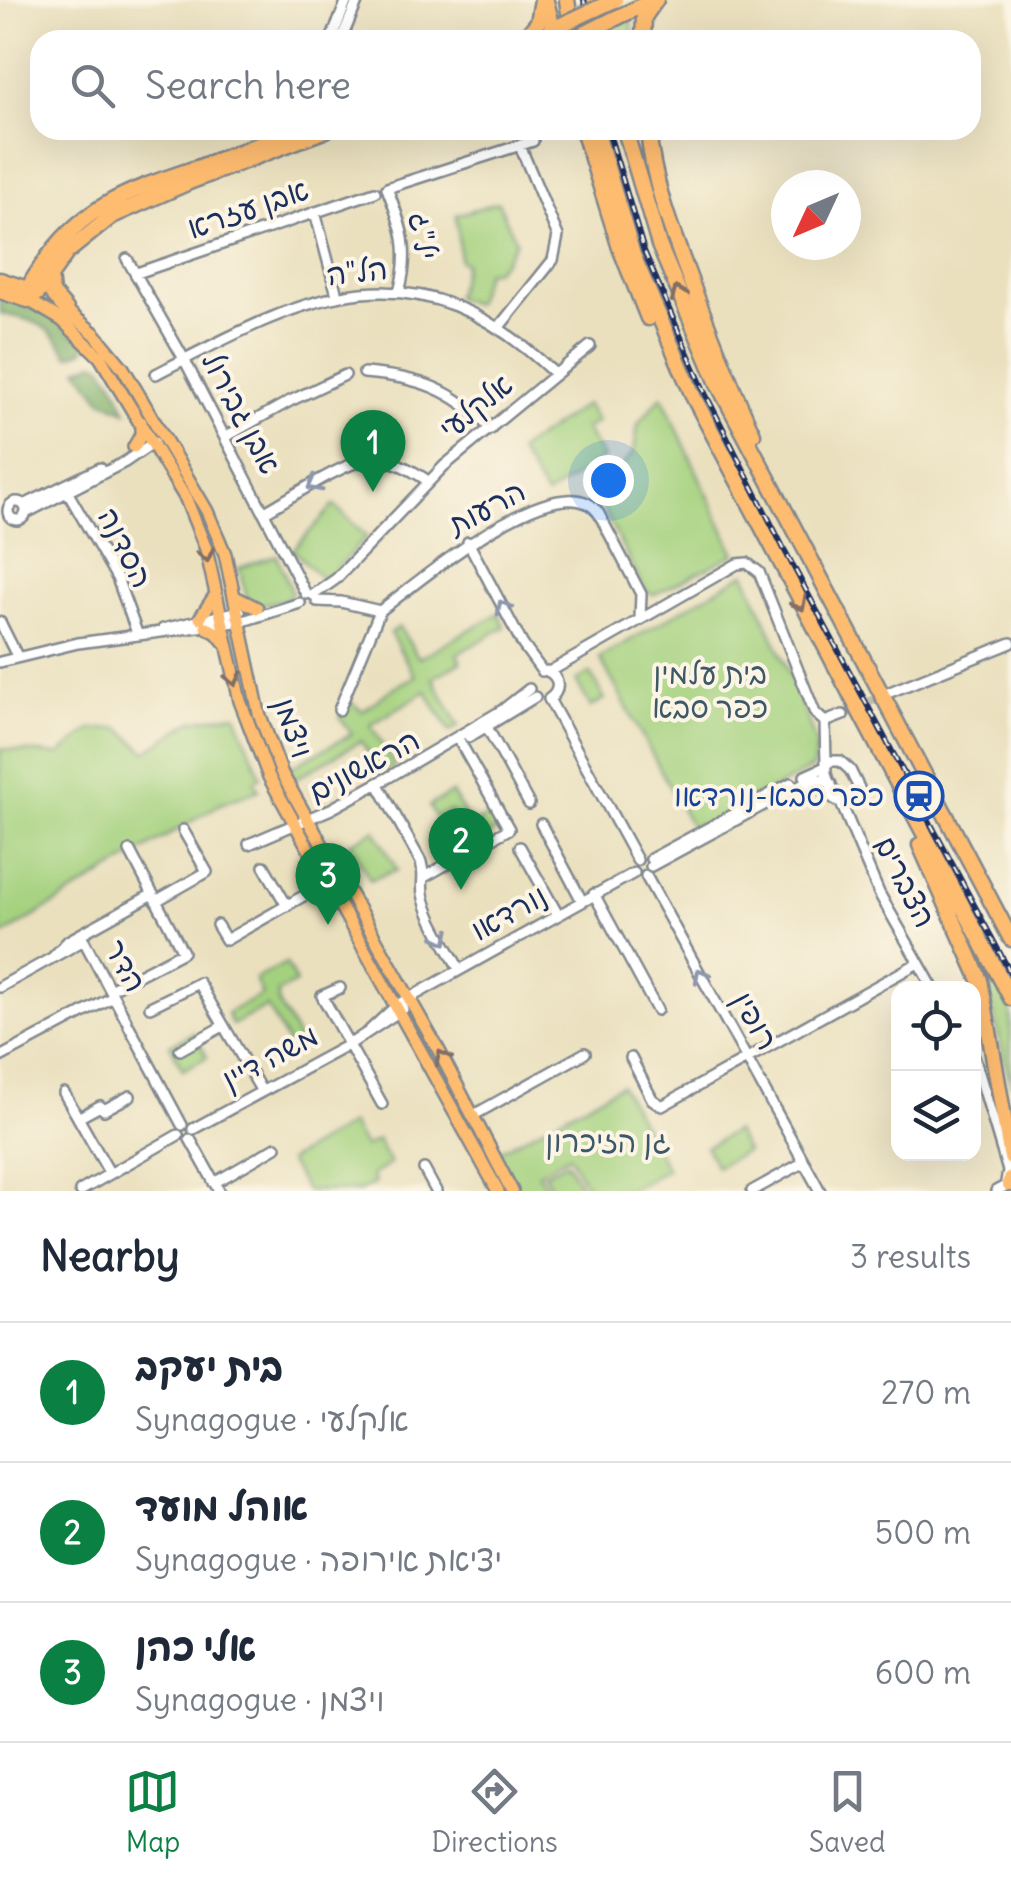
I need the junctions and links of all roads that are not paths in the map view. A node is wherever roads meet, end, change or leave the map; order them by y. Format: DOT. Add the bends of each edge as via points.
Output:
graph roads {
  1 [pos="347,0"];
  2 [pos="358,0"];
  3 [pos="544,0"];
  4 [pos="567,0"];
  5 [pos="595,0"];
  6 [pos="616,0"];
  7 [pos="655,0"];
  8 [pos="632,5"];
  9 [pos="335,30"];
  10 [pos="345,30"];
  11 [pos="532,30"];
  12 [pos="557,30"];
  13 [pos="559,30"];
  14 [pos="572,30"];
  15 [pos="593,30"];
  16 [pos="600,30"];
  17 [pos="639,30"];
  18 [pos="643,30"];
  19 [pos="269,140"];
  20 [pos="300,140"];
  21 [pos="586,140"];
  22 [pos="599,140"];
  23 [pos="628,140"];
  24 [pos="650,140"];
  25 [pos="533,141"];
  26 [pos="520,146"];
  27 [pos="375,192"];
  28 [pos="316,212"];
  29 [pos="126,259"];
  30 [pos="45,270"];
  31 [pos="137,273"];
  32 [pos="3,285"];
  33 [pos="399,292"];
  34 [pos="31,294"];
  35 [pos="337,295"];
  36 [pos="66,309"];
  37 [pos="499,326"];
  38 [pos="590,346"];
  39 [pos="184,360"];
  40 [pos="364,373"];
  41 [pos="156,374"];
  42 [pos="555,374"];
  43 [pos="345,376"];
  44 [pos="141,422"];
  45 [pos="491,428"];
  46 [pos="225,437"];
  47 [pos="155,438"];
  48 [pos="131,454"];
  49 [pos="161,456"];
  50 [pos="428,481"];
  51 [pos="66,490"];
  52 [pos="265,512"];
  53 [pos="7,515"];
  54 [pos="0,524"];
  55 [pos="468,542"];
  56 [pos="774,554"];
  57 [pos="820,581"];
  58 [pos="215,593"];
  59 [pos="641,594"];
  60 [pos="235,596"];
  61 [pos="309,598"];
  62 [pos="663,605"];
  63 [pos="380,612"];
  64 [pos="640,618"];
  65 [pos="246,619"];
  66 [pos="220,620"];
  67 [pos="0,622"];
  68 [pos="203,623"];
  69 [pos="137,634"];
  70 [pos="225,643"];
  71 [pos="1011,644"];
  72 [pos="16,656"];
  73 [pos="0,662"];
  74 [pos="546,671"];
  75 [pos="890,692"];
  76 [pos="532,693"];
  77 [pos="549,699"];
  78 [pos="338,710"];
  79 [pos="843,715"];
  80 [pos="825,722"];
  81 [pos="487,728"];
  82 [pos="460,742"];
  83 [pos="875,744"];
  84 [pos="912,754"];
  85 [pos="829,764"];
  86 [pos="802,783"];
  87 [pos="830,784"];
  88 [pos="380,788"];
  89 [pos="839,800"];
  90 [pos="529,804"];
  91 [pos="302,824"];
  92 [pos="542,824"];
  93 [pos="183,830"];
  94 [pos="249,844"];
  95 [pos="520,847"];
  96 [pos="130,851"];
  97 [pos="317,863"];
  98 [pos="264,866"];
  99 [pos="645,866"];
  100 [pos="426,876"];
  101 [pos="332,877"];
  102 [pos="314,890"];
  103 [pos="594,894"];
  104 [pos="155,897"];
  105 [pos="582,901"];
  106 [pos="286,906"];
  107 [pos="558,915"];
  108 [pos="1011,918"];
  109 [pos="217,925"];
  110 [pos="82,937"];
  111 [pos="1011,939"];
  112 [pos="918,963"];
  113 [pos="458,969"];
  114 [pos="929,981"];
  115 [pos="0,987"];
  116 [pos="340,988"];
  117 [pos="111,994"];
  118 [pos="1011,998"];
  119 [pos="410,1000"];
  120 [pos="150,1007"];
  121 [pos="657,1010"];
  122 [pos="402,1013"];
  123 [pos="387,1021"];
  124 [pos="223,1026"];
  125 [pos="991,1027"];
  126 [pos="370,1030"];
  127 [pos="350,1044"];
  128 [pos="180,1050"];
  129 [pos="585,1052"];
  130 [pos="0,1058"];
  131 [pos="631,1058"];
  132 [pos="748,1060"];
  133 [pos="978,1071"];
  134 [pos="261,1090"];
  135 [pos="64,1093"];
  136 [pos="130,1096"];
  137 [pos="382,1104"];
  138 [pos="1011,1110"];
  139 [pos="472,1116"];
  140 [pos="78,1118"];
  141 [pos="180,1130"];
  142 [pos="192,1134"];
  143 [pos="276,1147"];
  144 [pos="1011,1158"];
  145 [pos="804,1162"];
  146 [pos="424,1168"];
  147 [pos="110,1174"];
  148 [pos="1006,1185"];
  149 [pos="216,1187"];
  150 [pos="80,1191"];
  151 [pos="436,1191"];
  152 [pos="498,1191"];
  153 [pos="512,1191"];
  154 [pos="752,1191"];
  155 [pos="820,1191"];
  1 -- 9 [label="street"];
  2 -- 10 [label="street"];
  3 -- 11 [label="highway"];
  3 -- 12 [label="highway"];
  4 -- 14 [label="highway"];
  5 -- 16 [label="highway"];
  6 -- 13 [label="highway, bridge"];
  7 -- 8 [label="highway"];
  7 -- 18 [label="highway"];
  8 -- 15 [label="highway, bridge"];
  8 -- 17 [label="highway"];
  19 -- 30 [label="highway" via="97,208 70,229"];
  20 -- 30 [label="highway" via="135,203 97,224"];
  21 -- 56 [label="highway" via="654,331"];
  22 -- 56 [label="highway" via="655,312"];
  57 -- 23 [label="highway, one-way" via="692,326"];
  24 -- 57 [label="highway" via="659,190 704,319"];
  25 -- 26 [label="street"];
  26 -- 33 [label="street, יל\"ג" via="387,188 406,252"];
  26 -- 37 [label="street" via="558,249"];
  27 -- 28 [label="street, אבן עזרא"];
  28 -- 31 [label="street, אבן עזרא"];
  28 -- 35 [label="street"];
  29 -- 31 [label="street, אבן גבירול"];
  30 -- 32 [label="highway"];
  30 -- 34 [label="highway"];
  30 -- 36 [label="highway"];
  31 -- 39 [label="street, אבן גבירול"];
  32 -- 34 [label="highway"];
  33 -- 35 [label="street, הל\"ה"];
  33 -- 37 [label="street, הל\"ה"];
  34 -- 36 [label="main road, ויצמן"];
  34 -- 44 [label="main road, ויצמן" via="86,341"];
  35 -- 39 [label="street, הל\"ה" via="250,326"];
  36 -- 47 [label="main road, ויצמן" via="115,356"];
  37 -- 42 [label="street, הל\"ה"];
  38 -- 42 [label="street, אלקלעי"];
  39 -- 41 [label="street, הל\"ה"];
  39 -- 46 [label="street, אבן גבירול"];
  40 -- 45 [label="street" via="436,387"];
  42 -- 45 [label="street, אלקלעי"];
  43 -- 46 [label="street"];
  44 -- 47 [label="main road, ויצמן"];
  44 -- 48 [label="main road"];
  45 -- 50 [label="street, אלקלעי"];
  46 -- 52 [label="street, אבן גבירול"];
  47 -- 48 [label="street"];
  47 -- 49 [label="main road, ויצמן"];
  47 -- 60 [label="main road, ויצמן" via="215,528"];
  48 -- 49 [label="main road"];
  48 -- 51 [label="street"];
  49 -- 58 [label="main road, ויצמן, one-way" via="199,526"];
  50 -- 52 [label="street, one-way" via="374,458"];
  50 -- 61 [label="street, אלקלעי" via="336,580"];
  51 -- 53 [label="street" via="25,509 14,503"];
  51 -- 69 [label="street, הסדנה" via="116,578"];
  52 -- 61 [label="street, אבן גבירול"];
  53 -- 54 [label="street"];
  55 -- 59 [label="street, הרעות" via="538,506 592,502"];
  55 -- 63 [label="street, הרעות"];
  74 -- 55 [label="street, one-way" via="523,646"];
  56 -- 83 [label="highway, one-way"];
  57 -- 84 [label="highway"];
  58 -- 66 [label="main road, ויצמן"];
  58 -- 68 [label="main road"];
  59 -- 62 [label="street"];
  59 -- 64 [label="street"];
  60 -- 65 [label="main road"];
  60 -- 65 [label="main road, ויצמן"];
  61 -- 63 [label="street"];
  61 -- 65 [label="street, אלקלעי"];
  62 -- 64 [label="street"];
  62 -- 80 [label="street" via="737,564 754,567 815,713"];
  63 -- 78 [label="street, הרעות"];
  64 -- 74 [label="street"];
  65 -- 66 [label="street, אלקלעי"];
  65 -- 91 [label="main road, ויצמן" via="264,729"];
  66 -- 68 [label="street, אלקלעי"];
  66 -- 70 [label="main road, ויצמן"];
  67 -- 72 [label="street"];
  68 -- 69 [label="street, אלקלעי"];
  68 -- 70 [label="main road"];
  69 -- 72 [label="street, אלקלעי"];
  70 -- 91 [label="main road, ויצמן, one-way" via="258,750"];
  71 -- 75 [label="street"];
  72 -- 73 [label="street, אלקלעי"];
  74 -- 76 [label="street" via="530,679"];
  74 -- 77 [label="street" via="558,688"];
  76 -- 77 [label="street"];
  76 -- 81 [label="street, הראשונים"];
  76 -- 91 [label="street, הראשונים"];
  77 -- 99 [label="street, רופין"];
  79 -- 80 [label="street"];
  80 -- 85 [label="street"];
  81 -- 82 [label="street, הראשונים"];
  81 -- 90 [label="street"];
  82 -- 88 [label="street, הראשונים"];
  82 -- 100 [label="street" via="510,829"];
  83 -- 118 [label="highway"];
  83 -- 125 [label="highway" via="974,962"];
  84 -- 108 [label="highway"];
  84 -- 111 [label="highway"];
  85 -- 87 [label="street, הצברים"];
  85 -- 89 [label="street" via="847,766 859,788 849,801"];
  85 -- 99 [label="street"];
  86 -- 87 [label="street" via="816,778"];
  86 -- 89 [label="street"];
  86 -- 99 [label="street"];
  87 -- 89 [label="street, הצברים"];
  88 -- 91 [label="street, הראשונים"];
  88 -- 100 [label="street"];
  89 -- 112 [label="street, הצברים"];
  91 -- 94 [label="street"];
  91 -- 97 [label="main road, ויצמן"];
  91 -- 101 [label="main road, ויצמן"];
  92 -- 105 [label="street"];
  93 -- 104 [label="street" via="207,872"];
  95 -- 107 [label="street"];
  96 -- 104 [label="street"];
  97 -- 101 [label="main road, ויצמן"];
  97 -- 102 [label="street"];
  98 -- 106 [label="street"];
  99 -- 103 [label="street, נורדאו"];
  132 -- 99 [label="street, רופין, one-way"];
  100 -- 113 [label="street, one-way" via="425,902"];
  101 -- 102 [label="street"];
  101 -- 119 [label="main road, ויצמן"];
  101 -- 122 [label="main road, ויצמן"];
  102 -- 106 [label="street"];
  103 -- 105 [label="street, נורדאו"];
  103 -- 121 [label="street"];
  104 -- 110 [label="street"];
  104 -- 117 [label="street" via="183,952"];
  105 -- 107 [label="street, נורדאו"];
  106 -- 109 [label="street" via="226,940"];
  107 -- 113 [label="street, נורדאו"];
  110 -- 115 [label="street"];
  110 -- 117 [label="street, הדר"];
  112 -- 114 [label="street, הצברים"];
  112 -- 132 [label="street"];
  113 -- 119 [label="street, נורדאו"];
  116 -- 127 [label="street" via="322,996"];
  117 -- 130 [label="street"];
  117 -- 141 [label="street, הדר"];
  119 -- 122 [label="street, משה דיין"];
  139 -- 119 [label="main road, ויצמן, one-way"];
  120 -- 124 [label="street" via="199,982"];
  122 -- 123 [label="main road"];
  122 -- 126 [label="street, משה דיין"];
  122 -- 152 [label="main road, ויצמן"];
  123 -- 126 [label="street, משה דיין"];
  124 -- 128 [label="street"];
  124 -- 134 [label="street"];
  125 -- 138 [label="highway"];
  125 -- 144 [label="highway"];
  126 -- 127 [label="street, משה דיין"];
  127 -- 134 [label="street, משה דיין"];
  127 -- 137 [label="street"];
  129 -- 139 [label="street"];
  131 -- 132 [label="street" via="662,1106"];
  132 -- 145 [label="street, רופין"];
  133 -- 148 [label="street" via="1008,1170"];
  134 -- 142 [label="street, משה דיין"];
  135 -- 140 [label="street"];
  136 -- 140 [label="street"];
  139 -- 153 [label="main road, ויצמן"];
  140 -- 147 [label="street"];
  141 -- 142 [label="street" via="187,1124"];
  141 -- 147 [label="street"];
  142 -- 149 [label="street"];
  143 -- 149 [label="street"];
  145 -- 154 [label="street"];
  145 -- 155 [label="street, רופין"];
  146 -- 151 [label="street"];
  147 -- 150 [label="street"];
}
